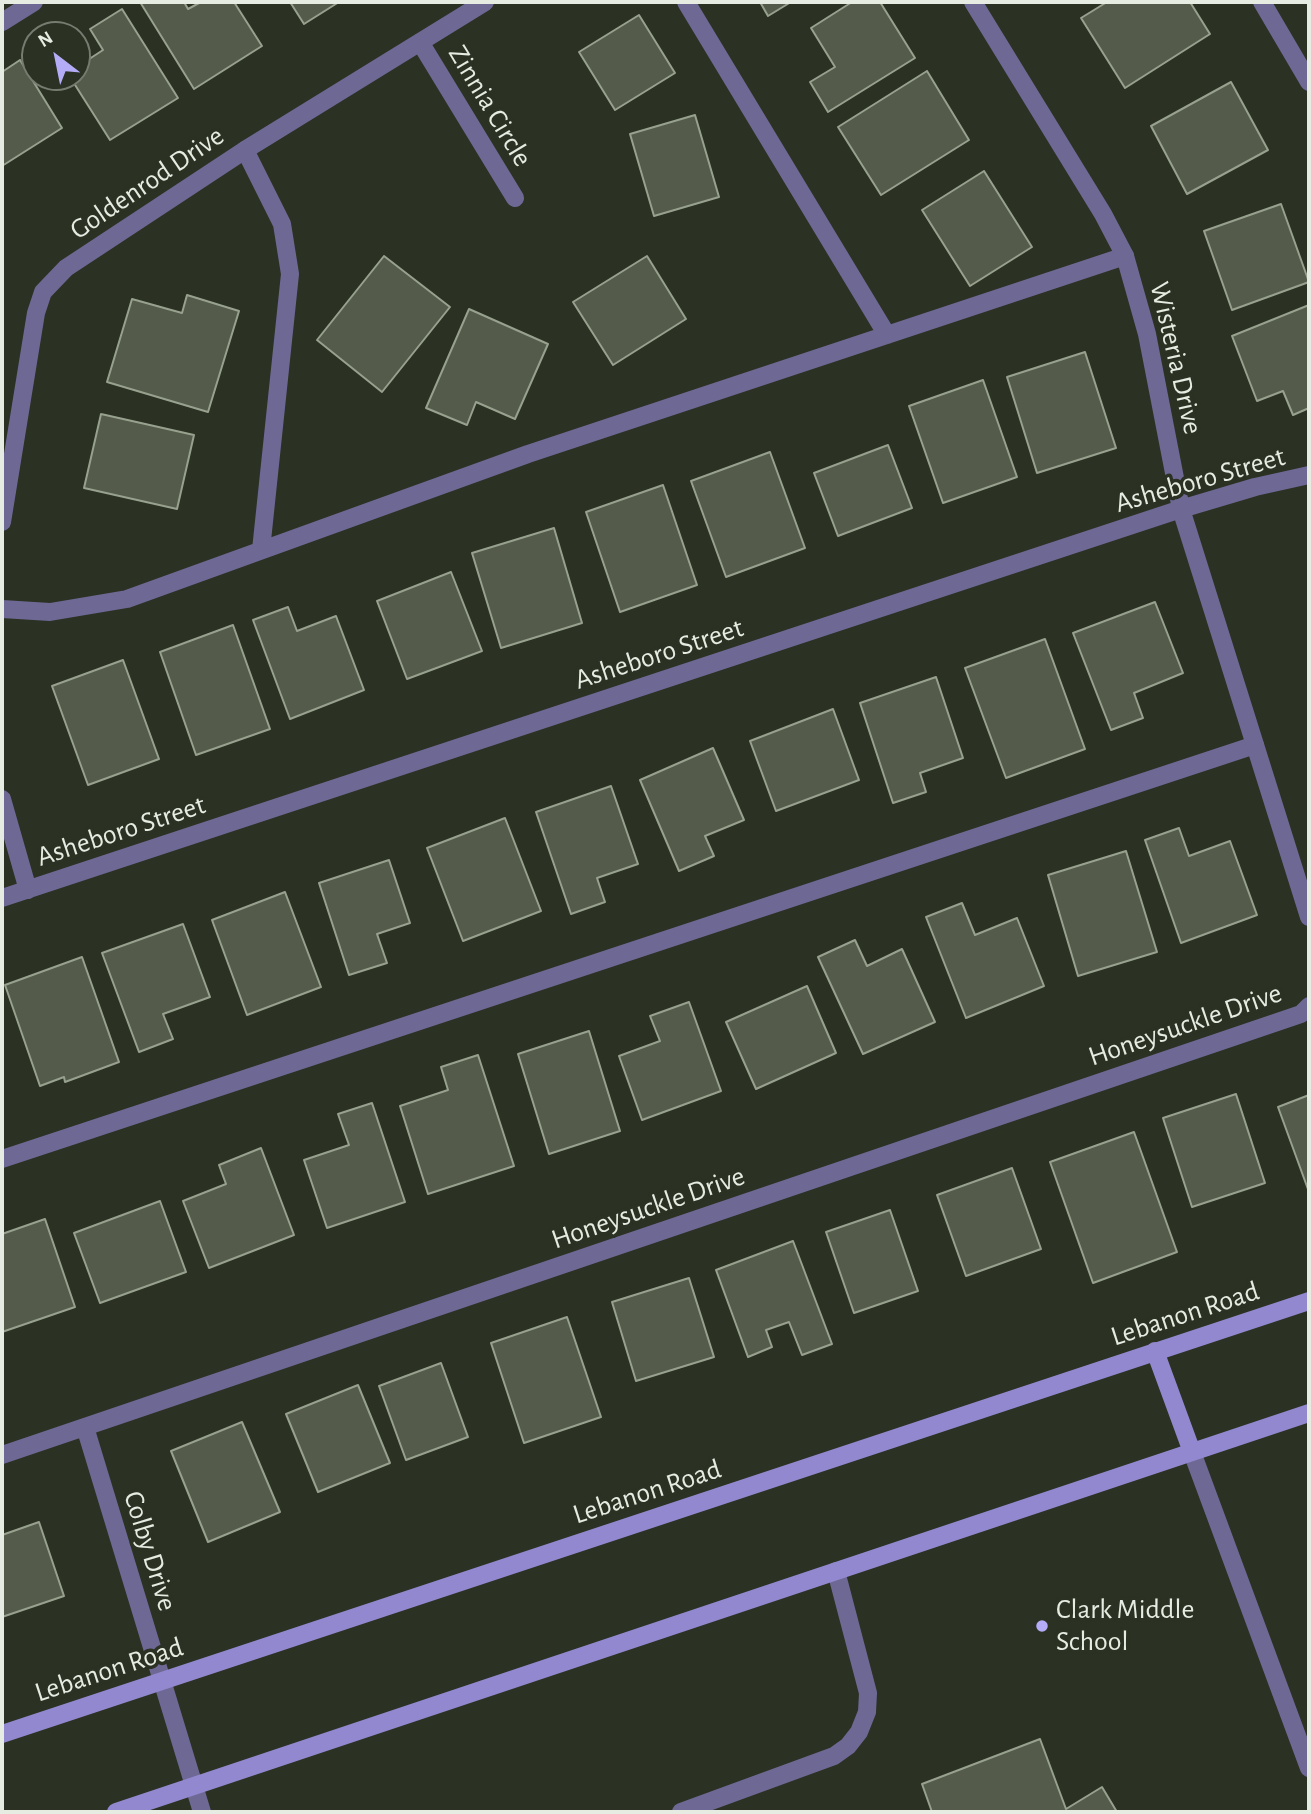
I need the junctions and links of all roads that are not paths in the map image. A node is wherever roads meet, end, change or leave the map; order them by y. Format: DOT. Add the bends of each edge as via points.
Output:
graph roads {
  1 [pos="34,2"];
  2 [pos="485,2"];
  3 [pos="686,2"];
  4 [pos="973,2"];
  5 [pos="1262,2"];
  6 [pos="2,22"];
  7 [pos="420,42"];
  8 [pos="1309,82"];
  9 [pos="245,150"];
  10 [pos="515,198"];
  11 [pos="1125,256"];
  12 [pos="887,335"];
  13 [pos="1309,475"];
  14 [pos="1181,509"];
  15 [pos="2,522"];
  16 [pos="261,550"];
  17 [pos="2,609"];
  18 [pos="1255,745"];
  19 [pos="2,799"];
  20 [pos="28,890"];
  21 [pos="2,898"];
  22 [pos="1309,917"];
  23 [pos="1309,1006"];
  24 [pos="2,1159"];
  25 [pos="1309,1301"];
  26 [pos="1155,1351"];
  27 [pos="1309,1413"];
  28 [pos="85,1427"];
  29 [pos="1192,1452"];
  30 [pos="2,1455"];
  31 [pos="835,1571"];
  32 [pos="162,1680"];
  33 [pos="2,1734"];
  34 [pos="1309,1768"];
  35 [pos="193,1786"];
  36 [pos="116,1812"];
  37 [pos="202,1812"];
  38 [pos="681,1812"];
  1 -- 6 [label="street"];
  2 -- 7 [label="street, Goldenrod Drive"];
  3 -- 12 [label="street"];
  4 -- 11 [label="street, Wisteria Drive"];
  5 -- 8 [label="street"];
  7 -- 9 [label="street, Goldenrod Drive"];
  7 -- 10 [label="street, Zinnia Circle"];
  9 -- 15 [label="street, Goldenrod Drive" via="66,268 43,292"];
  9 -- 16 [label="street" via="282,224 290,274"];
  11 -- 12 [label="street"];
  11 -- 14 [label="street, Wisteria Drive" via="1147,334"];
  12 -- 16 [label="street" via="528,454"];
  13 -- 14 [label="street, Asheboro Street"];
  14 -- 18 [label="street, Wisteria Drive"];
  14 -- 20 [label="street, Asheboro Street"];
  16 -- 17 [label="street" via="127,599 50,612"];
  18 -- 22 [label="street, Wisteria Drive"];
  18 -- 24 [label="street"];
  19 -- 20 [label="street"];
  20 -- 21 [label="street, Asheboro Street"];
  23 -- 28 [label="street, Honeysuckle Drive" via="1301,1014 1275,1023"];
  25 -- 26 [label="main road, Lebanon Road"];
  26 -- 29 [label="main road"];
  26 -- 32 [label="main road, Lebanon Road"];
  27 -- 29 [label="main road"];
  28 -- 30 [label="street, Honeysuckle Drive"];
  28 -- 32 [label="street, Colby Drive"];
  29 -- 31 [label="main road"];
  29 -- 34 [label="street"];
  31 -- 35 [label="main road"];
  31 -- 38 [label="street" via="868,1693 859,1732 834,1756"];
  32 -- 33 [label="main road, Lebanon Road"];
  32 -- 35 [label="street, Colby Drive"];
  35 -- 36 [label="main road"];
  35 -- 37 [label="street, Colby Drive"];
}
